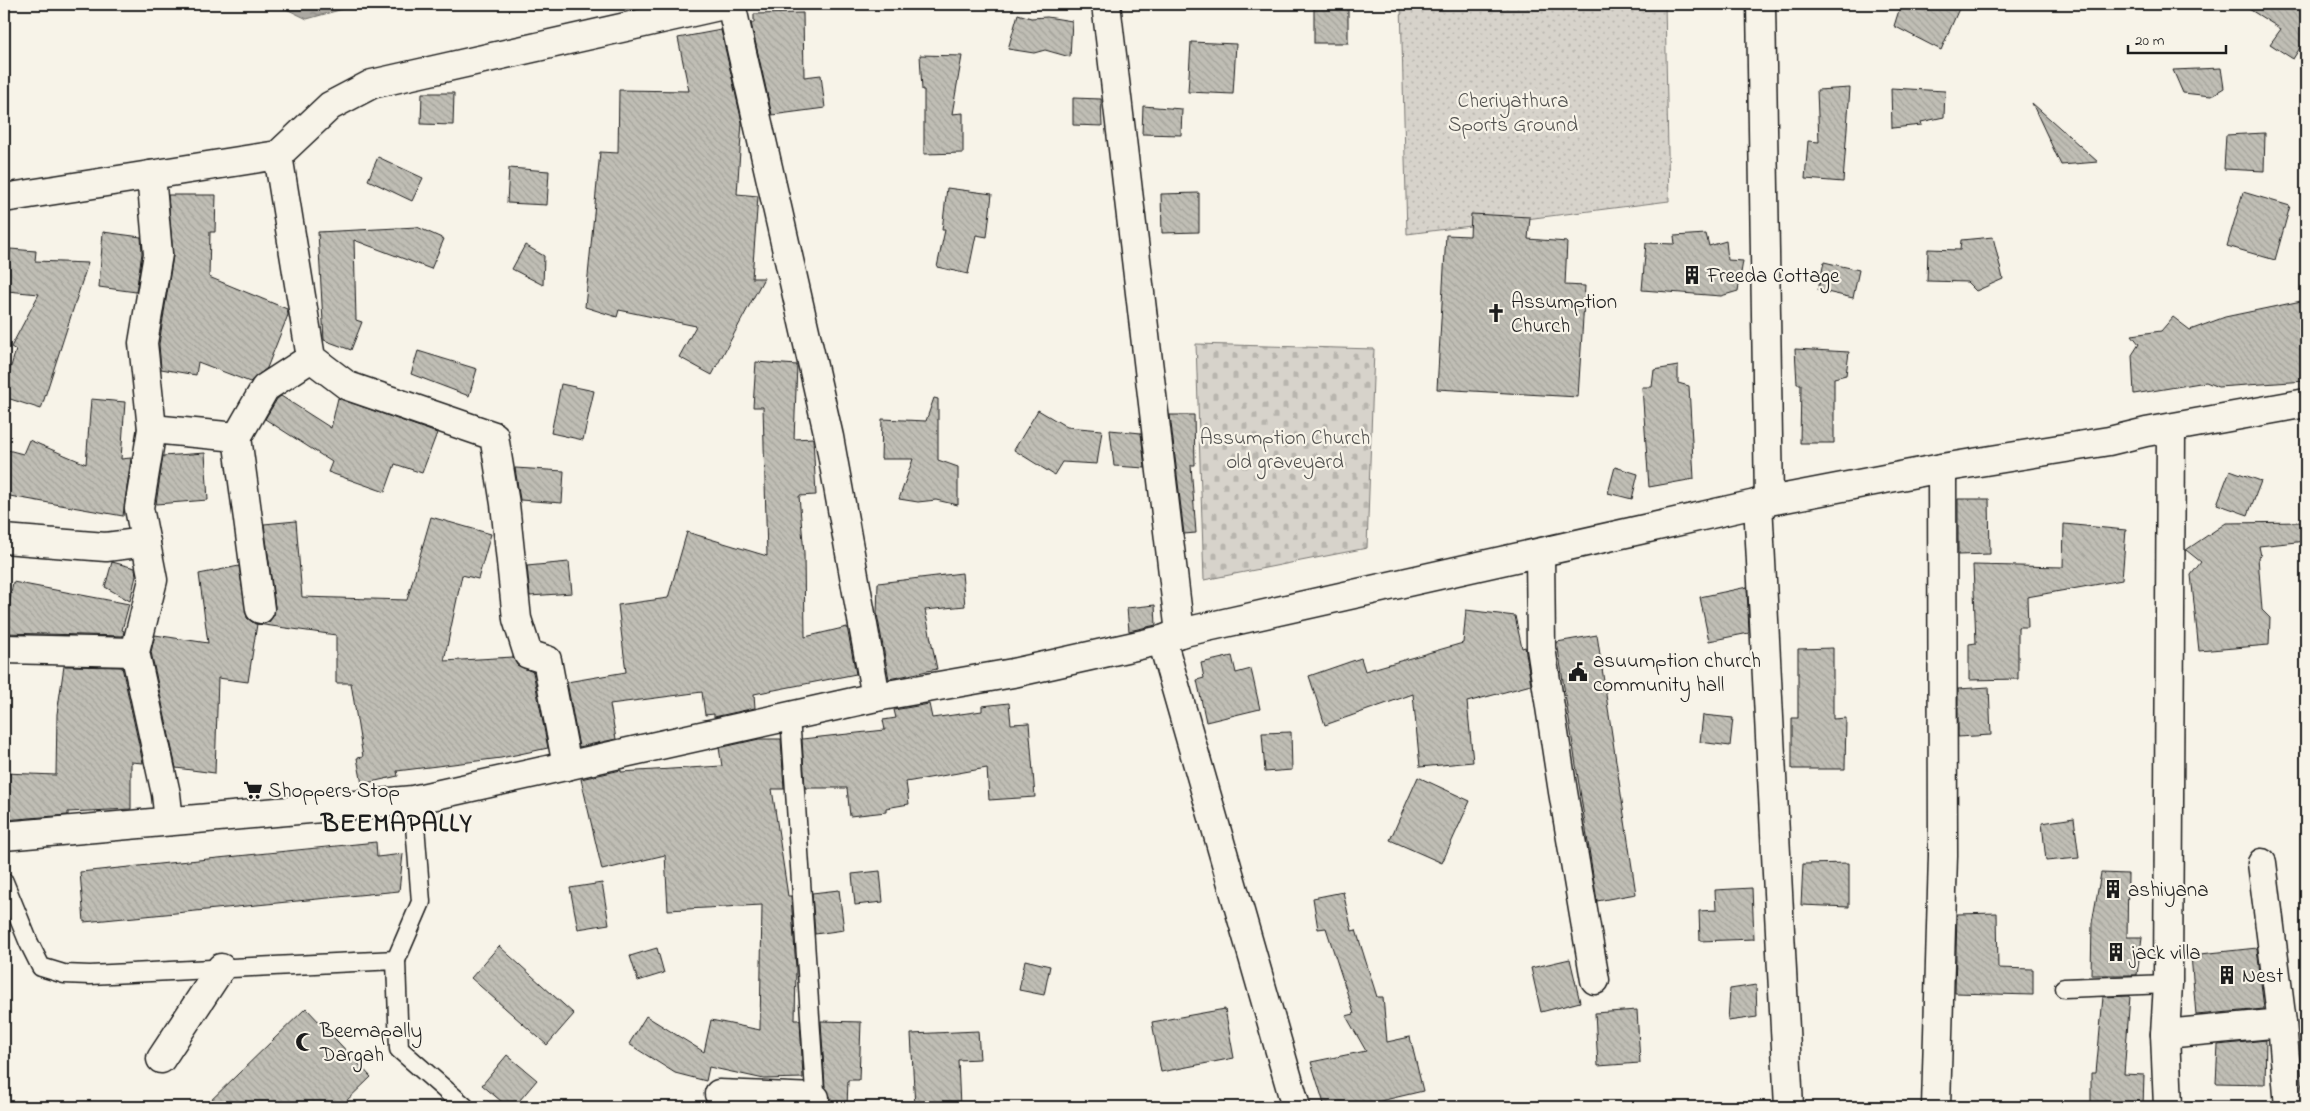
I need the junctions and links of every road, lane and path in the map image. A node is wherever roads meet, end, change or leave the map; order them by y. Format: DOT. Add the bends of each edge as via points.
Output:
graph roads {
  1 [pos="729,4"];
  2 [pos="1106,4"];
  3 [pos="1761,4"];
  4 [pos="278,155"];
  5 [pos="151,175"];
  6 [pos="4,198"];
  7 [pos="310,358"];
  8 [pos="2306,404"];
  9 [pos="152,429"];
  10 [pos="2171,429"];
  11 [pos="237,436"];
  12 [pos="1942,468"];
  13 [pos="1763,502"];
  14 [pos="4,539"];
  15 [pos="146,542"];
  16 [pos="1540,553"];
  17 [pos="260,609"];
  18 [pos="1171,637"];
  19 [pos="4,649"];
  20 [pos="135,652"];
  21 [pos="876,697"];
  22 [pos="790,716"];
  23 [pos="567,766"];
  24 [pos="413,800"];
  25 [pos="169,821"];
  26 [pos="4,836"];
  27 [pos="2262,862"];
  28 [pos="4,882"];
  29 [pos="396,960"];
  30 [pos="221,968"];
  31 [pos="1595,980"];
  32 [pos="2168,984"];
  33 [pos="2064,988"];
  34 [pos="2282,1023"];
  35 [pos="2165,1034"];
  36 [pos="161,1059"];
  37 [pos="719,1094"];
  38 [pos="815,1103"];
  39 [pos="465,1107"];
  40 [pos="1296,1107"];
  41 [pos="1789,1107"];
  42 [pos="1936,1107"];
  43 [pos="2168,1107"];
  44 [pos="2289,1107"];
  1 -- 4 [label="street" via="372,84 330,106"];
  1 -- 21 [label="street" via="829,437"];
  2 -- 18 [label="street"];
  3 -- 13 [label="street"];
  4 -- 5 [label="street"];
  4 -- 7 [label="street"];
  5 -- 6 [label="street"];
  5 -- 9 [label="street" via="158,254 143,343"];
  7 -- 11 [label="street" via="265,388"];
  7 -- 23 [label="street" via="348,386 494,436 517,619 528,654 547,660"];
  8 -- 10 [label="street"];
  9 -- 11 [label="street"];
  9 -- 15 [label="street" via="139,508"];
  10 -- 12 [label="street"];
  10 -- 32 [label="street"];
  11 -- 17 [label="street"];
  12 -- 13 [label="street"];
  12 -- 42 [label="street" via="1943,855"];
  13 -- 16 [label="street"];
  13 -- 41 [label="street"];
  14 -- 15 [label="street" via="106,547"];
  15 -- 20 [label="street" via="153,580"];
  16 -- 18 [label="street"];
  16 -- 31 [label="street" via="1541,648"];
  18 -- 21 [label="street" via="1012,673"];
  18 -- 40 [label="street"];
  19 -- 20 [label="street"];
  20 -- 25 [label="street"];
  21 -- 22 [label="street"];
  22 -- 23 [label="street"];
  22 -- 38 [label="lane"];
  23 -- 24 [label="street"];
  24 -- 25 [label="street"];
  24 -- 29 [label="lane" via="421,902"];
  25 -- 26 [label="street"];
  27 -- 34 [label="street"];
  28 -- 30 [label="lane" via="42,966 64,974 90,975"];
  29 -- 30 [label="lane"];
  29 -- 39 [label="lane" via="399,1049"];
  30 -- 36 [label="street"];
  32 -- 33 [label="lane"];
  32 -- 35 [label="street"];
  34 -- 35 [label="street"];
  34 -- 44 [label="street"];
  35 -- 43 [label="street"];
  37 -- 38 [label="street"];
}
